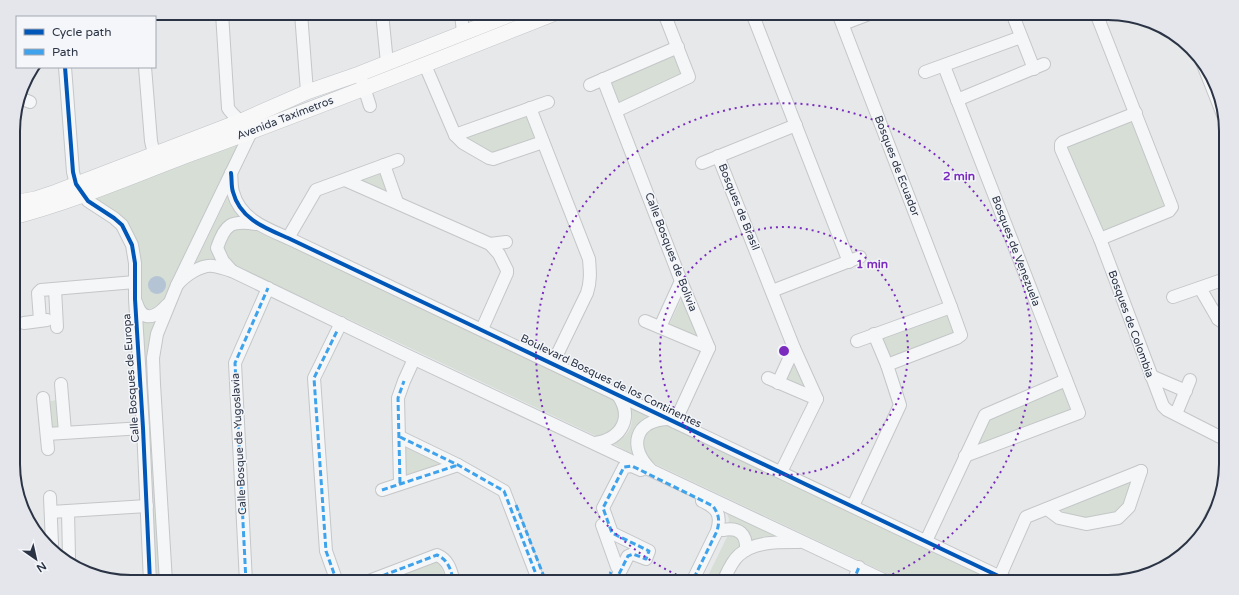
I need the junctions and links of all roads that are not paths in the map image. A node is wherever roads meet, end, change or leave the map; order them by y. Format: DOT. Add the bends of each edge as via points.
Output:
graph roads {
  1 [pos="222,20"];
  2 [pos="302,20"];
  3 [pos="383,20"];
  4 [pos="461,20"];
  5 [pos="496,20"];
  6 [pos="513,20"];
  7 [pos="538,20"];
  8 [pos="667,20"];
  9 [pos="755,20"];
  10 [pos="840,20"];
  11 [pos="1015,20"];
  12 [pos="1099,20"];
  13 [pos="515,29"];
  14 [pos="462,33"];
  15 [pos="1021,37"];
  16 [pos="678,47"];
  17 [pos="387,63"];
  18 [pos="425,65"];
  19 [pos="944,66"];
  20 [pos="65,68"];
  21 [pos="145,68"];
  22 [pos="925,72"];
  23 [pos="603,79"];
  24 [pos="362,81"];
  25 [pos="590,85"];
  26 [pos="307,92"];
  27 [pos="957,100"];
  28 [pos="548,102"];
  29 [pos="370,106"];
  30 [pos="530,108"];
  31 [pos="616,111"];
  32 [pos="1136,112"];
  33 [pos="241,121"];
  34 [pos="796,125"];
  35 [pos="251,132"];
  36 [pos="455,135"];
  37 [pos="543,142"];
  38 [pos="154,154"];
  39 [pos="718,156"];
  40 [pos="398,160"];
  41 [pos="702,162"];
  42 [pos="384,166"];
  43 [pos="231,173"];
  44 [pos="345,180"];
  45 [pos="79,189"];
  46 [pos="20,202"];
  47 [pos="397,202"];
  48 [pos="20,215"];
  49 [pos="256,224"];
  50 [pos="288,238"];
  51 [pos="1100,239"];
  52 [pos="506,242"];
  53 [pos="490,244"];
  54 [pos="232,271"];
  55 [pos="681,281"];
  56 [pos="1219,281"];
  57 [pos="135,282"];
  58 [pos="177,285"];
  59 [pos="268,288"];
  60 [pos="1200,288"];
  61 [pos="55,289"];
  62 [pos="772,291"];
  63 [pos="1173,297"];
  64 [pos="135,299"];
  65 [pos="170,300"];
  66 [pos="951,307"];
  67 [pos="1219,317"];
  68 [pos="40,320"];
  69 [pos="645,321"];
  70 [pos="24,323"];
  71 [pos="341,323"];
  72 [pos="660,327"];
  73 [pos="482,329"];
  74 [pos="874,334"];
  75 [pos="857,341"];
  76 [pos="709,348"];
  77 [pos="794,348"];
  78 [pos="414,359"];
  79 [pos="553,363"];
  80 [pos="887,365"];
  81 [pos="1151,376"];
  82 [pos="1066,380"];
  83 [pos="617,394"];
  84 [pos="817,399"];
  85 [pos="1176,414"];
  86 [pos="671,421"];
  87 [pos="143,428"];
  88 [pos="65,432"];
  89 [pos="46,434"];
  90 [pos="1219,436"];
  91 [pos="400,437"];
  92 [pos="595,443"];
  93 [pos="48,449"];
  94 [pos="965,456"];
  95 [pos="623,457"];
  96 [pos="458,465"];
  97 [pos="652,471"];
  98 [pos="781,472"];
  99 [pos="400,483"];
  100 [pos="382,490"];
  101 [pos="50,497"];
  102 [pos="711,498"];
  103 [pos="516,505"];
  104 [pos="147,506"];
  105 [pos="853,506"];
  106 [pos="1048,509"];
  107 [pos="68,511"];
  108 [pos="51,512"];
  109 [pos="723,530"];
  110 [pos="605,535"];
  111 [pos="50,539"];
  112 [pos="926,541"];
  113 [pos="68,542"];
  114 [pos="803,542"];
  115 [pos="56,543"];
  116 [pos="629,546"];
  117 [pos="746,550"];
  118 [pos="644,553"];
  119 [pos="69,556"];
  120 [pos="859,568"];
  121 [pos="150,575"];
  122 [pos="166,575"];
  123 [pos="246,575"];
  124 [pos="335,575"];
  125 [pos="384,575"];
  126 [pos="452,575"];
  127 [pos="536,575"];
  128 [pos="543,575"];
  129 [pos="611,575"];
  130 [pos="612,575"];
  131 [pos="613,575"];
  132 [pos="695,575"];
  133 [pos="701,575"];
  134 [pos="726,575"];
  135 [pos="856,575"];
  136 [pos="874,575"];
  137 [pos="997,575"];
  138 [pos="1006,575"];
  1 -- 33 [label="street" via="228,108"];
  2 -- 26 [label="street"];
  3 -- 17 [label="street"];
  4 -- 14 [label="street"];
  5 -- 14 [label="main road, Avenida Taxímetros"];
  6 -- 13 [label="main road"];
  7 -- 13 [label="main road, Avenida Taxímetros"];
  8 -- 16 [label="street"];
  9 -- 34 [label="street"];
  10 -- 66 [label="street, Bosques de Ecuador"];
  11 -- 15 [label="street"];
  12 -- 32 [label="street"];
  13 -- 18 [label="main road, Avenida Taxímetros"];
  14 -- 17 [label="main road, Avenida Taxímetros"];
  15 -- 19 [label="street"];
  15 -- 27 [label="street" via="1039,66"];
  16 -- 23 [label="street"];
  16 -- 31 [label="street" via="688,78"];
  17 -- 24 [label="main road, Avenida Taxímetros"];
  18 -- 24 [label="main road, Avenida Taxímetros"];
  18 -- 36 [label="street"];
  19 -- 22 [label="street"];
  19 -- 27 [label="street, Bosques de Venezuela"];
  20 -- 45 [label="street" via="73,172"];
  21 -- 38 [label="street"];
  23 -- 25 [label="street"];
  23 -- 31 [label="street, Calle Bosques de Bolivia"];
  24 -- 26 [label="main road, Avenida Taxímetros"];
  24 -- 29 [label="street"];
  24 -- 35 [label="main road, Avenida Taxímetros"];
  26 -- 33 [label="main road, Avenida Taxímetros"];
  27 -- 82 [label="street, Bosques de Venezuela"];
  28 -- 30 [label="street"];
  30 -- 36 [label="street"];
  30 -- 37 [label="street"];
  31 -- 55 [label="street, Calle Bosques de Bolivia"];
  32 -- 51 [label="street" via="1172,209"];
  32 -- 51 [label="street, Bosques de Colombia" via="1061,144"];
  33 -- 35 [label="street"];
  33 -- 38 [label="main road, Avenida Taxímetros"];
  34 -- 39 [label="street, Bosques de Brasil"];
  34 -- 62 [label="street" via="855,260"];
  35 -- 43 [label="street, Calle Bosques de Europa"];
  35 -- 45 [label="main road, Avenida Taxímetros"];
  36 -- 37 [label="street" via="462,144 493,159"];
  37 -- 79 [label="street" via="589,258 590,274 587,293"];
  38 -- 45 [label="main road, Avenida Taxímetros"];
  39 -- 41 [label="street"];
  39 -- 62 [label="street, Bosques de Brasil"];
  40 -- 42 [label="street"];
  42 -- 44 [label="street"];
  42 -- 47 [label="street"];
  43 -- 49 [label="street, Boulevard Bosques de los Continentes" via="232,191 236,201"];
  43 -- 58 [label="street, Calle Bosques de Europa"];
  44 -- 47 [label="street"];
  44 -- 50 [label="street" via="315,192"];
  45 -- 46 [label="main road, Avenida Taxímetros"];
  45 -- 48 [label="main road, Avenida Taxímetros"];
  45 -- 57 [label="street, Calle Bosques de Europa" via="88,200 122,225 132,245"];
  47 -- 53 [label="street"];
  49 -- 50 [label="street, Boulevard Bosques de los Continentes"];
  49 -- 54 [label="street" via="232,224 222,234 217,248 223,261"];
  50 -- 73 [label="street, Boulevard Bosques de los Continentes"];
  51 -- 81 [label="street, Bosques de Colombia"];
  52 -- 53 [label="street"];
  53 -- 73 [label="street" via="499,254 507,273"];
  54 -- 58 [label="street" via="203,266 182,278"];
  54 -- 59 [label="street"];
  55 -- 72 [label="street"];
  55 -- 76 [label="street, Calle Bosques de Bolivia"];
  56 -- 60 [label="street"];
  57 -- 61 [label="street"];
  57 -- 64 [label="street, Calle Bosques de Europa"];
  58 -- 65 [label="street, Calle Bosques de Europa"];
  59 -- 71 [label="street"];
  59 -- 123 [label="street, Calle Bosque de Yugoslavia" via="235,363"];
  60 -- 63 [label="street"];
  60 -- 67 [label="street"];
  61 -- 68 [label="street" via="39,292"];
  61 -- 68 [label="street" via="56,323"];
  62 -- 77 [label="street, Bosques de Brasil"];
  64 -- 65 [label="street" via="140,311 145,315 154,316 162,311"];
  64 -- 87 [label="street, Calle Bosques de Europa"];
  65 -- 122 [label="street, Calle Bosques de Europa" via="157,334 153,358"];
  66 -- 74 [label="street"];
  66 -- 80 [label="street, Bosques de Ecuador" via="959,337"];
  68 -- 70 [label="street"];
  69 -- 72 [label="street"];
  71 -- 78 [label="street"];
  71 -- 124 [label="street" via="314,378 326,550"];
  72 -- 76 [label="street"];
  73 -- 79 [label="street, Boulevard Bosques de los Continentes"];
  74 -- 75 [label="street"];
  74 -- 80 [label="street"];
  76 -- 86 [label="street"];
  77 -- 84 [label="street, Bosques de Brasil"];
  77 -- 84 [label="street" via="773,381"];
  78 -- 91 [label="street" via="398,398"];
  78 -- 92 [label="street"];
  79 -- 83 [label="street, Boulevard Bosques de los Continentes"];
  80 -- 105 [label="street" via="900,405"];
  81 -- 85 [label="street, Bosques de Colombia" via="1164,407"];
  81 -- 85 [label="street" via="1188,385"];
  82 -- 94 [label="street" via="986,414"];
  82 -- 94 [label="street, Bosques de Venezuela" via="1079,413"];
  83 -- 86 [label="street, Boulevard Bosques de los Continentes"];
  83 -- 92 [label="street" via="626,411 621,428 610,439"];
  84 -- 98 [label="street"];
  85 -- 90 [label="street"];
  86 -- 97 [label="street" via="654,421 644,426 638,436 637,450"];
  86 -- 98 [label="street, Boulevard Bosques de los Continentes"];
  87 -- 88 [label="street"];
  87 -- 104 [label="street, Calle Bosques de Europa"];
  88 -- 89 [label="street"];
  88 -- 89 [label="street" via="61,390 38,399"];
  89 -- 93 [label="street"];
  91 -- 96 [label="street"];
  91 -- 99 [label="street"];
  92 -- 95 [label="street"];
  94 -- 112 [label="street"];
  95 -- 97 [label="street"];
  95 -- 110 [label="street" via="596,508"];
  96 -- 99 [label="street"];
  96 -- 127 [label="street" via="504,491"];
  97 -- 102 [label="street"];
  98 -- 105 [label="street, Boulevard Bosques de los Continentes"];
  99 -- 100 [label="street"];
  101 -- 108 [label="street"];
  102 -- 109 [label="street" via="722,514 725,522"];
  102 -- 114 [label="street"];
  103 -- 128 [label="street"];
  104 -- 107 [label="street"];
  104 -- 121 [label="street, Calle Bosques de Europa"];
  105 -- 112 [label="street, Boulevard Bosques de los Continentes"];
  106 -- 106 [label="street" via="1120,480 1141,471 1129,506 1118,518 1086,524 1060,518"];
  106 -- 138 [label="street" via="1026,517"];
  107 -- 108 [label="street"];
  107 -- 113 [label="street"];
  108 -- 111 [label="street"];
  109 -- 117 [label="street" via="736,530 745,536"];
  109 -- 133 [label="street"];
  110 -- 116 [label="street"];
  110 -- 129 [label="street"];
  112 -- 137 [label="street, Boulevard Bosques de los Continentes"];
  113 -- 115 [label="street"];
  113 -- 119 [label="street"];
  114 -- 117 [label="street" via="770,542"];
  114 -- 120 [label="street"];
  116 -- 118 [label="street"];
  116 -- 130 [label="street"];
  117 -- 134 [label="street" via="738,555"];
  120 -- 135 [label="street"];
  120 -- 136 [label="street"];
  125 -- 126 [label="street" via="437,555 448,562"];
  131 -- 132 [label="street" via="628,556 633,554 646,559 649,551 612,533 603,508 624,467 632,466 713,506 718,514 717,531"];
}
